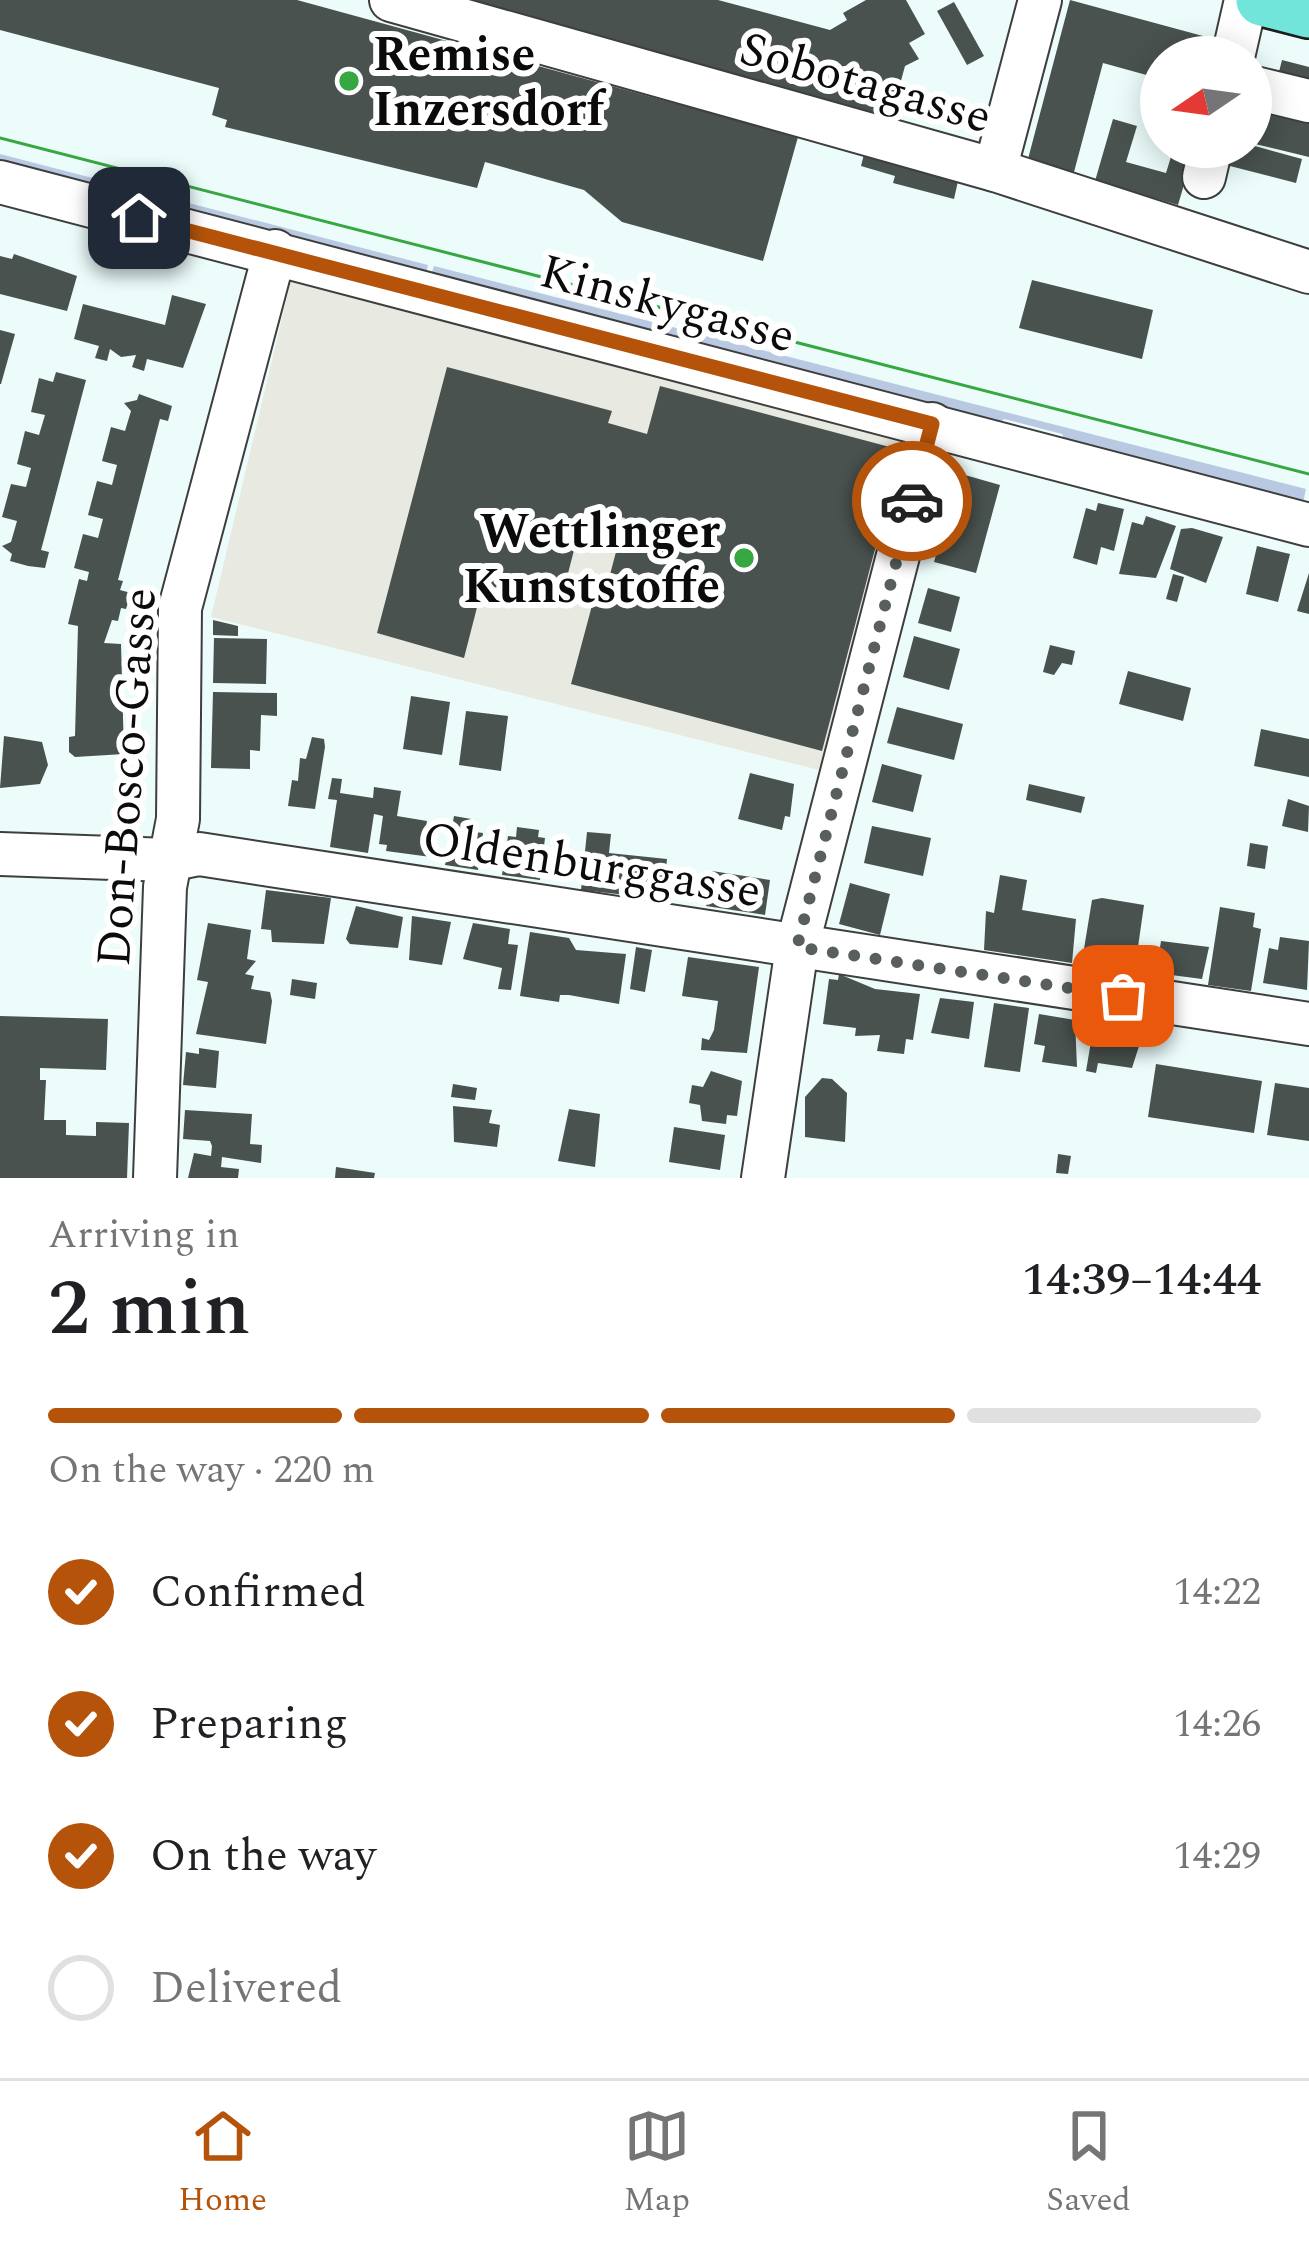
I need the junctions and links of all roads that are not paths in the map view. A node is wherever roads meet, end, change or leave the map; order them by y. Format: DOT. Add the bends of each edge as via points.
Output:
graph roads {
  1 [pos="391,0"];
  2 [pos="1040,0"];
  3 [pos="1246,0"];
  4 [pos="1262,0"];
  5 [pos="1309,12"];
  6 [pos="1238,36"];
  7 [pos="1272,92"];
  8 [pos="1309,101"];
  9 [pos="995,170"];
  10 [pos="0,182"];
  11 [pos="275,251"];
  12 [pos="1309,272"];
  13 [pos="932,424"];
  14 [pos="1309,525"];
  15 [pos="0,854"];
  16 [pos="169,860"];
  17 [pos="797,947"];
  18 [pos="1309,1024"];
  19 [pos="155,1178"];
  20 [pos="764,1178"];
  1 -- 9 [label="street, Sobotagasse"];
  2 -- 9 [label="street"];
  3 -- 6 [label="street"];
  4 -- 5 [label="main road"];
  7 -- 8 [label="street"];
  9 -- 12 [label="street, Sobotagasse"];
  10 -- 11 [label="street, Kinskygasse"];
  11 -- 13 [label="street, Kinskygasse"];
  11 -- 16 [label="street, Don-Bosco-Gasse" via="180,608 178,819"];
  13 -- 14 [label="street, Kinskygasse"];
  13 -- 17 [label="street"];
  15 -- 16 [label="street, Oldenburggasse"];
  16 -- 17 [label="street, Oldenburggasse" via="199,854"];
  16 -- 19 [label="street, Don-Bosco-Gasse"];
  17 -- 18 [label="street, Oldenburggasse"];
  17 -- 20 [label="street"];
}
